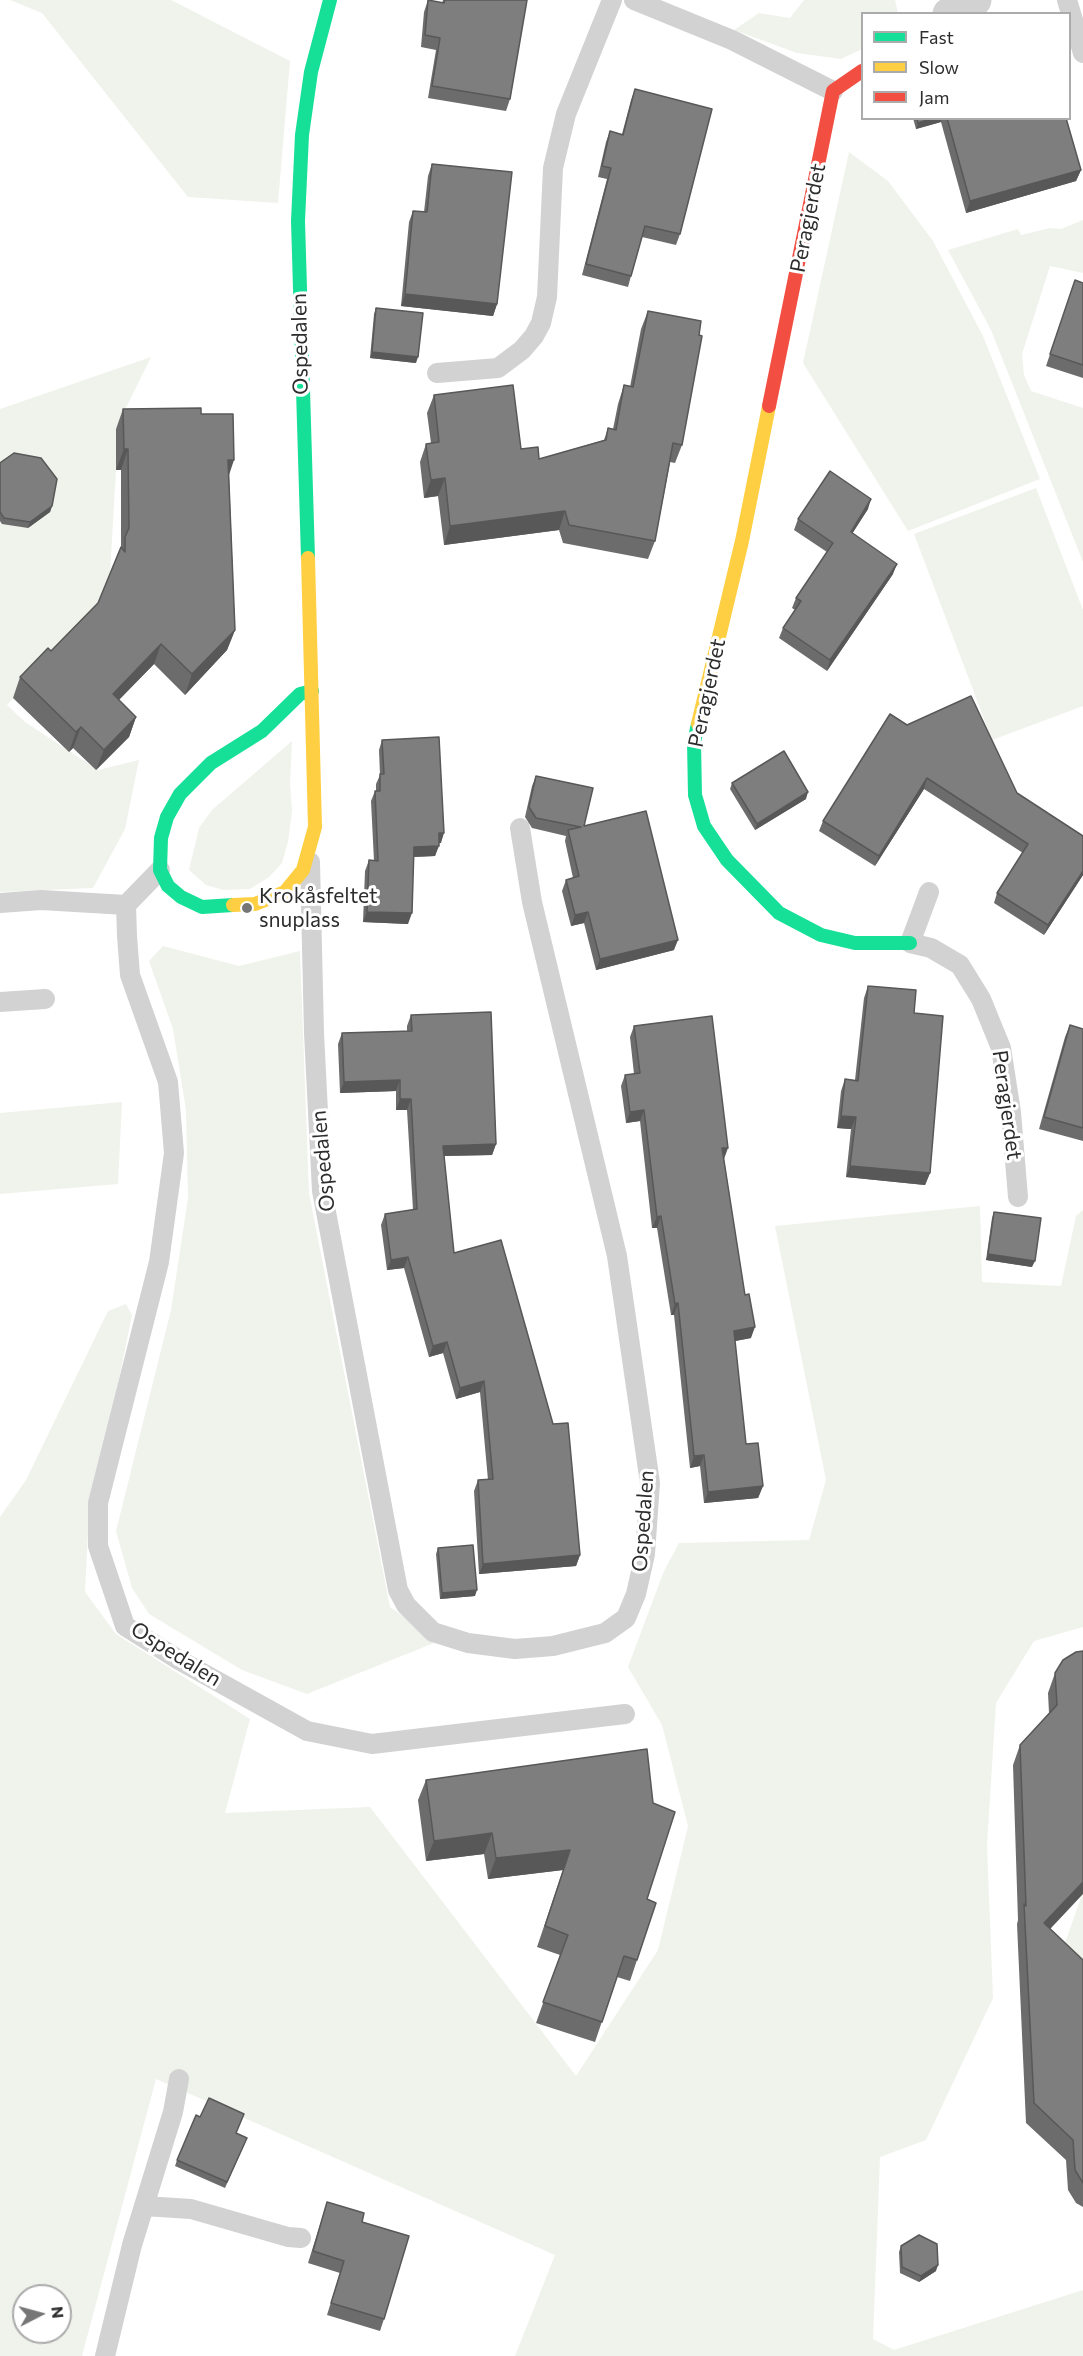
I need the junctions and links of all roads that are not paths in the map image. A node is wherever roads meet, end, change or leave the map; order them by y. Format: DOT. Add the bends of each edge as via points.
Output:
graph roads {
  1 [pos="330,0"];
  2 [pos="612,0"];
  3 [pos="634,0"];
  4 [pos="975,0"];
  5 [pos="953,12"];
  6 [pos="1071,13"];
  7 [pos="1083,53"];
  8 [pos="861,71"];
  9 [pos="833,91"];
  10 [pos="437,373"];
  11 [pos="312,691"];
  12 [pos="520,828"];
  13 [pos="310,850"];
  14 [pos="160,870"];
  15 [pos="929,892"];
  16 [pos="0,903"];
  17 [pos="126,904"];
  18 [pos="910,943"];
  19 [pos="45,999"];
  20 [pos="0,1002"];
  21 [pos="1018,1197"];
  22 [pos="625,1714"];
  23 [pos="179,2079"];
  24 [pos="144,2206"];
  25 [pos="301,2238"];
  26 [pos="105,2356"];
  1 -- 11 [label="street, Ospedalen" via="311,72 302,135 298,221"];
  2 -- 10 [label="lane" via="566,114 553,168 547,297 541,322 522,350 498,368"];
  3 -- 9 [label="lane" via="732,40"];
  4 -- 5 [label="street"];
  6 -- 7 [label="lane"];
  8 -- 9 [label="street"];
  9 -- 18 [label="street, Peragjerdet" via="742,542 694,742 695,795 704,826 727,860 779,913 821,935 855,943"];
  11 -- 13 [label="street, Ospedalen" via="315,827"];
  11 -- 14 [label="street" via="300,694 262,732 211,763 180,794 161,838"];
  12 -- 13 [label="lane, Ospedalen" via="532,902 617,1256 650,1483 645,1554 626,1618 605,1633 553,1646 515,1649 468,1643 433,1632 406,1605 398,1590 322,1191"];
  13 -- 14 [label="street, Ospedalen" via="303,870 285,892 255,904 202,908 174,892"];
  14 -- 17 [label="lane"];
  15 -- 18 [label="lane"];
  16 -- 17 [label="lane" via="41,900"];
  17 -- 22 [label="lane, Ospedalen" via="130,975 168,1082 174,1153 159,1262 98,1503 98,1546 125,1626 307,1731 372,1744"];
  18 -- 21 [label="lane, Peragjerdet" via="931,948 960,965 981,999 1001,1048"];
  19 -- 20 [label="lane"];
  23 -- 24 [label="lane"];
  24 -- 25 [label="lane" via="191,2209"];
  24 -- 26 [label="lane"];
}
